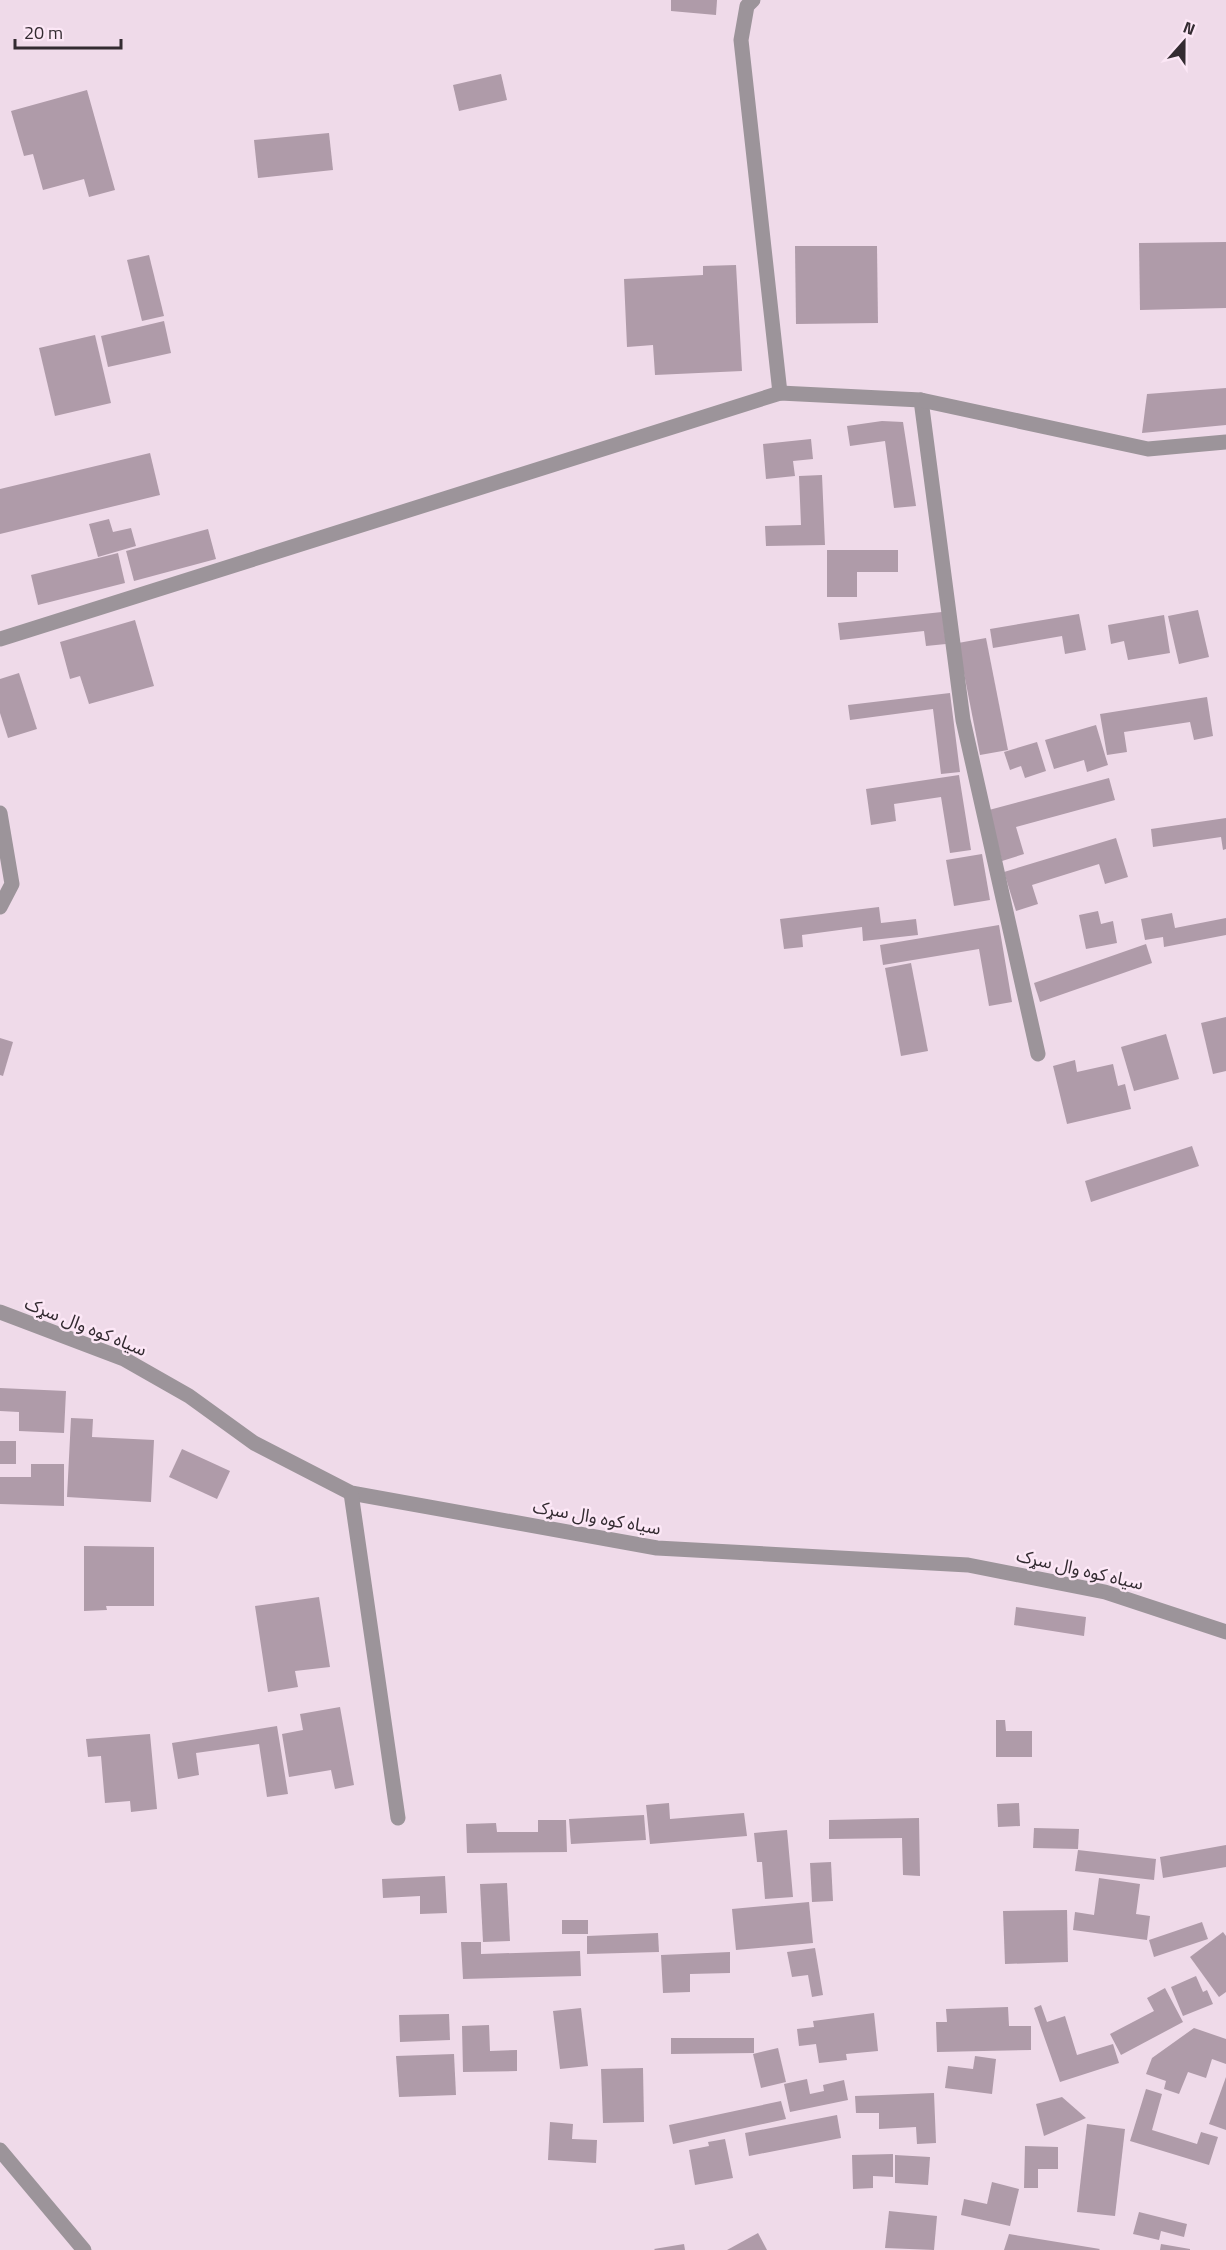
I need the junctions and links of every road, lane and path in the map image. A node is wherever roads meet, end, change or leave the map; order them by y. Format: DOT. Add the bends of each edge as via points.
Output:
graph roads {
  1 [pos="753,0"];
  2 [pos="780,393"];
  3 [pos="921,400"];
  4 [pos="1226,442"];
  5 [pos="0,639"];
  6 [pos="0,813"];
  7 [pos="0,907"];
  8 [pos="1038,1054"];
  9 [pos="0,1312"];
  10 [pos="351,1493"];
  11 [pos="1226,1632"];
  12 [pos="398,1818"];
  13 [pos="0,2150"];
  14 [pos="84,2250"];
  1 -- 2 [label="street" via="747,6 741,40"];
  2 -- 3 [label="street"];
  2 -- 5 [label="street"];
  3 -- 4 [label="street" via="1148,449"];
  3 -- 8 [label="street" via="963,720"];
  6 -- 7 [label="street" via="12,884"];
  9 -- 10 [label="street, سیاه کوه وال سړک" via="124,1359 189,1396 254,1443"];
  10 -- 11 [label="street, سیاه کوه وال سړک" via="657,1548 968,1565 1106,1592"];
  10 -- 12 [label="street"];
  13 -- 14 [label="street"];
}
